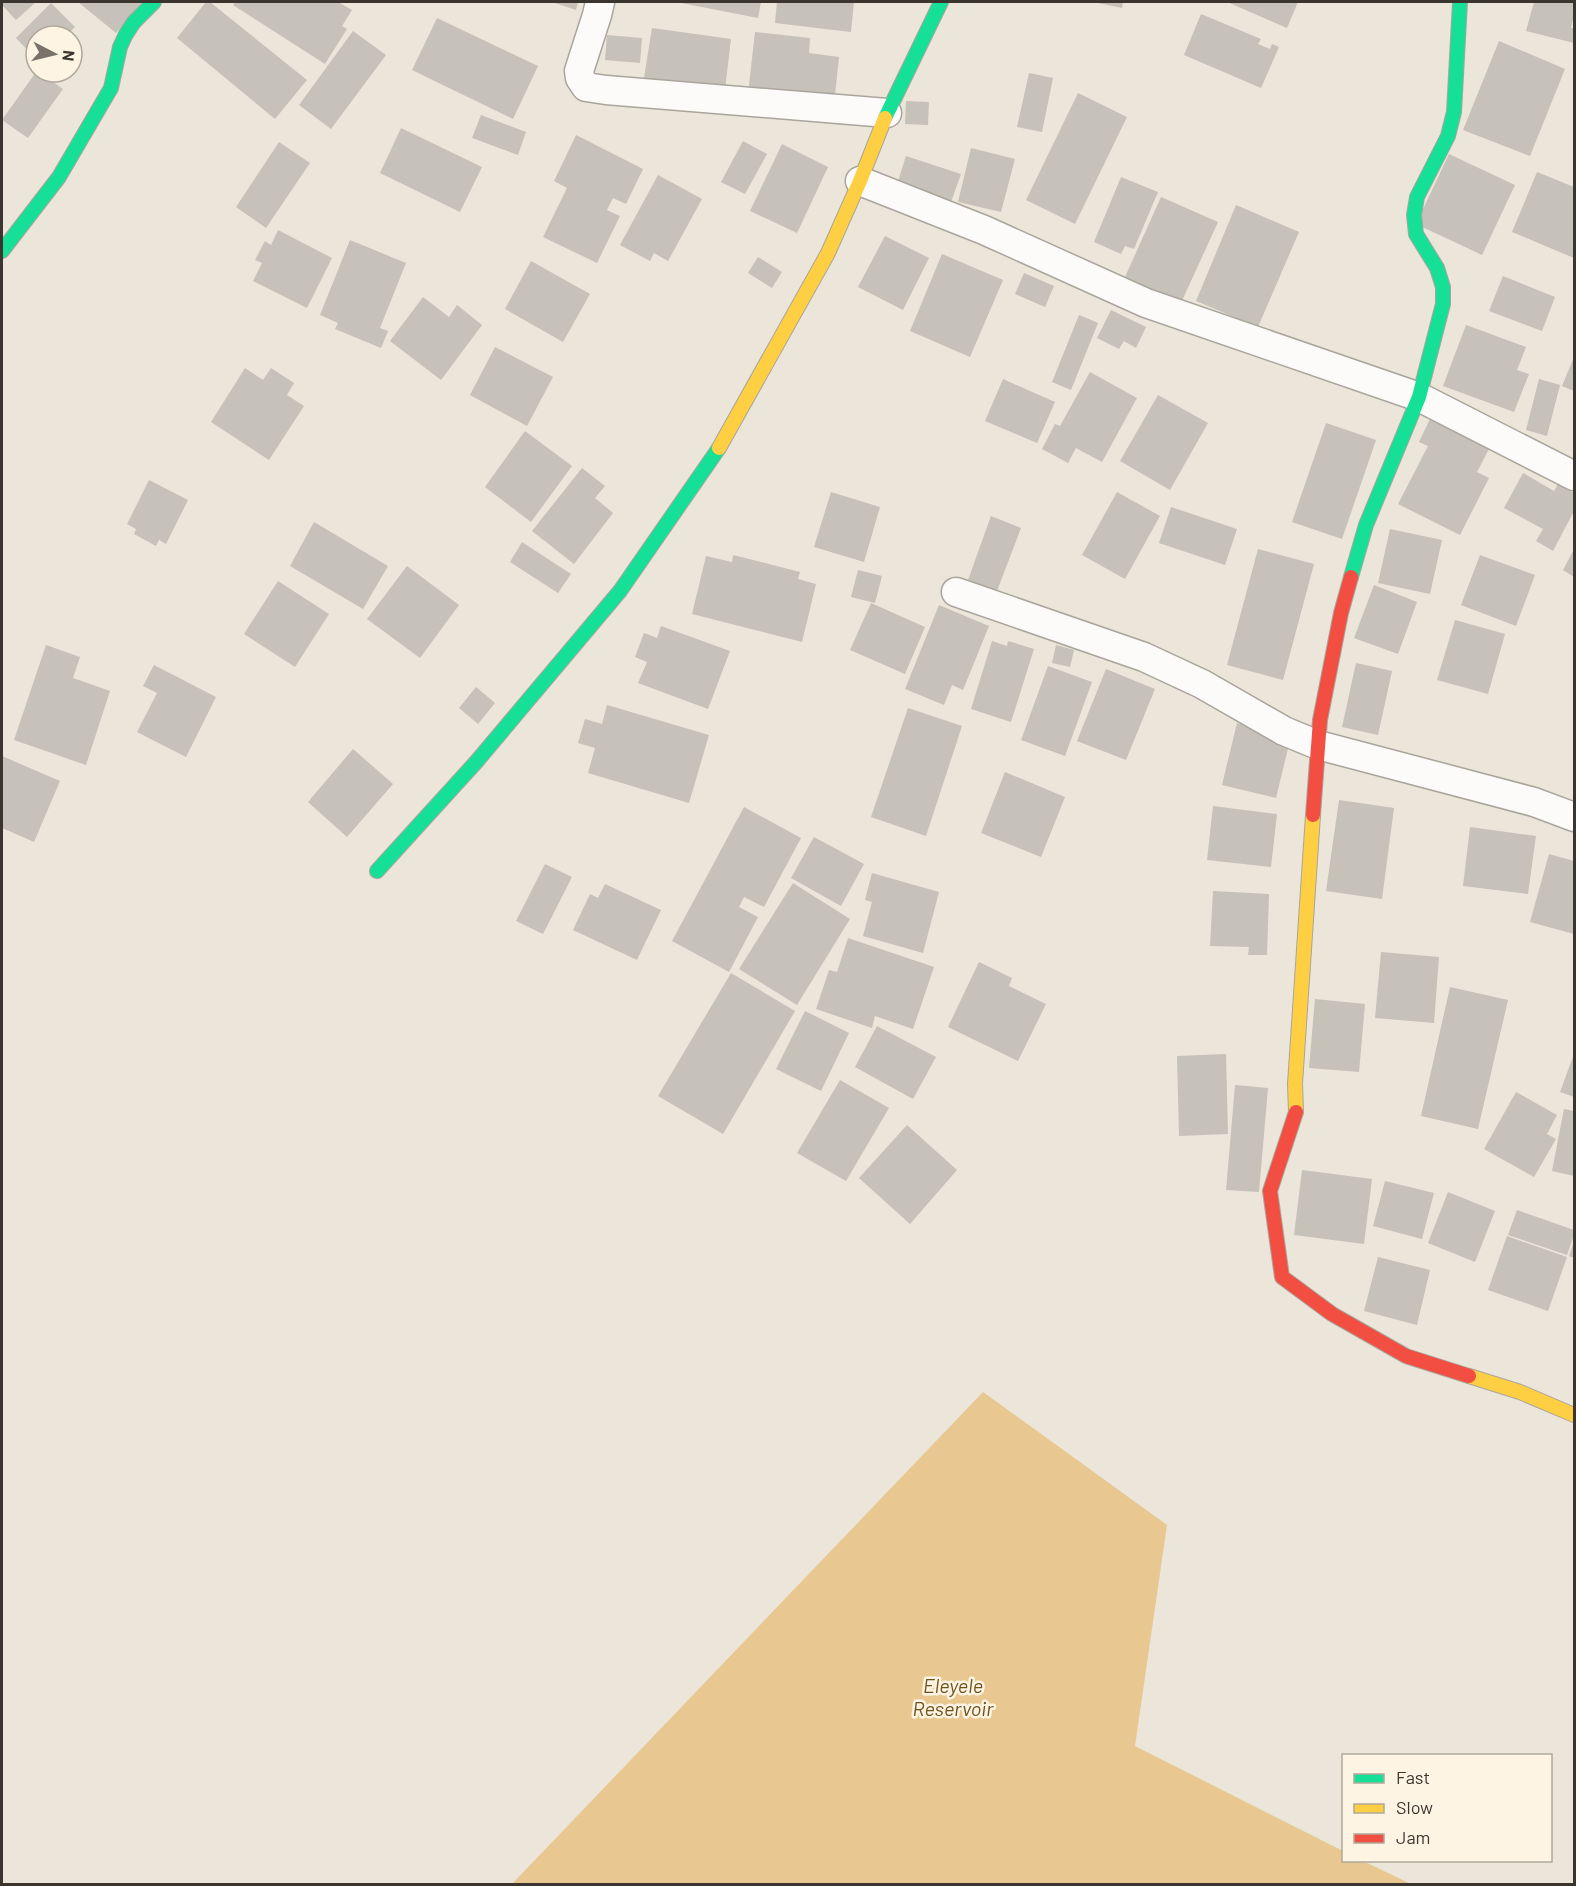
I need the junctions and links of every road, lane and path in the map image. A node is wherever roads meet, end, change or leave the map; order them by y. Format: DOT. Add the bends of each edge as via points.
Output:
graph roads {
  1 [pos="154,2"];
  2 [pos="600,2"];
  3 [pos="941,2"];
  4 [pos="1460,2"];
  5 [pos="887,113"];
  6 [pos="860,181"];
  7 [pos="2,251"];
  8 [pos="1419,397"];
  9 [pos="1575,476"];
  10 [pos="956,592"];
  11 [pos="1318,745"];
  12 [pos="1575,817"];
  13 [pos="377,871"];
  14 [pos="1575,1415"];
  1 -- 7 [label="street" via="127,31 111,88 59,177"];
  2 -- 5 [label="street" via="579,71 586,87"];
  3 -- 5 [label="street"];
  4 -- 8 [label="street" via="1454,112 1448,136 1417,197 1414,215 1416,234 1437,268 1443,287 1443,304"];
  5 -- 6 [label="street"];
  6 -- 8 [label="street" via="984,230 1146,303"];
  6 -- 13 [label="street" via="828,253 708,467 620,591 477,761"];
  8 -- 9 [label="street"];
  8 -- 11 [label="street" via="1366,525 1341,613"];
  10 -- 11 [label="street" via="1144,657"];
  11 -- 12 [label="street" via="1534,802"];
  11 -- 14 [label="street" via="1295,1084 1297,1109 1270,1191 1282,1277 1332,1314 1406,1356 1521,1392"];
}
